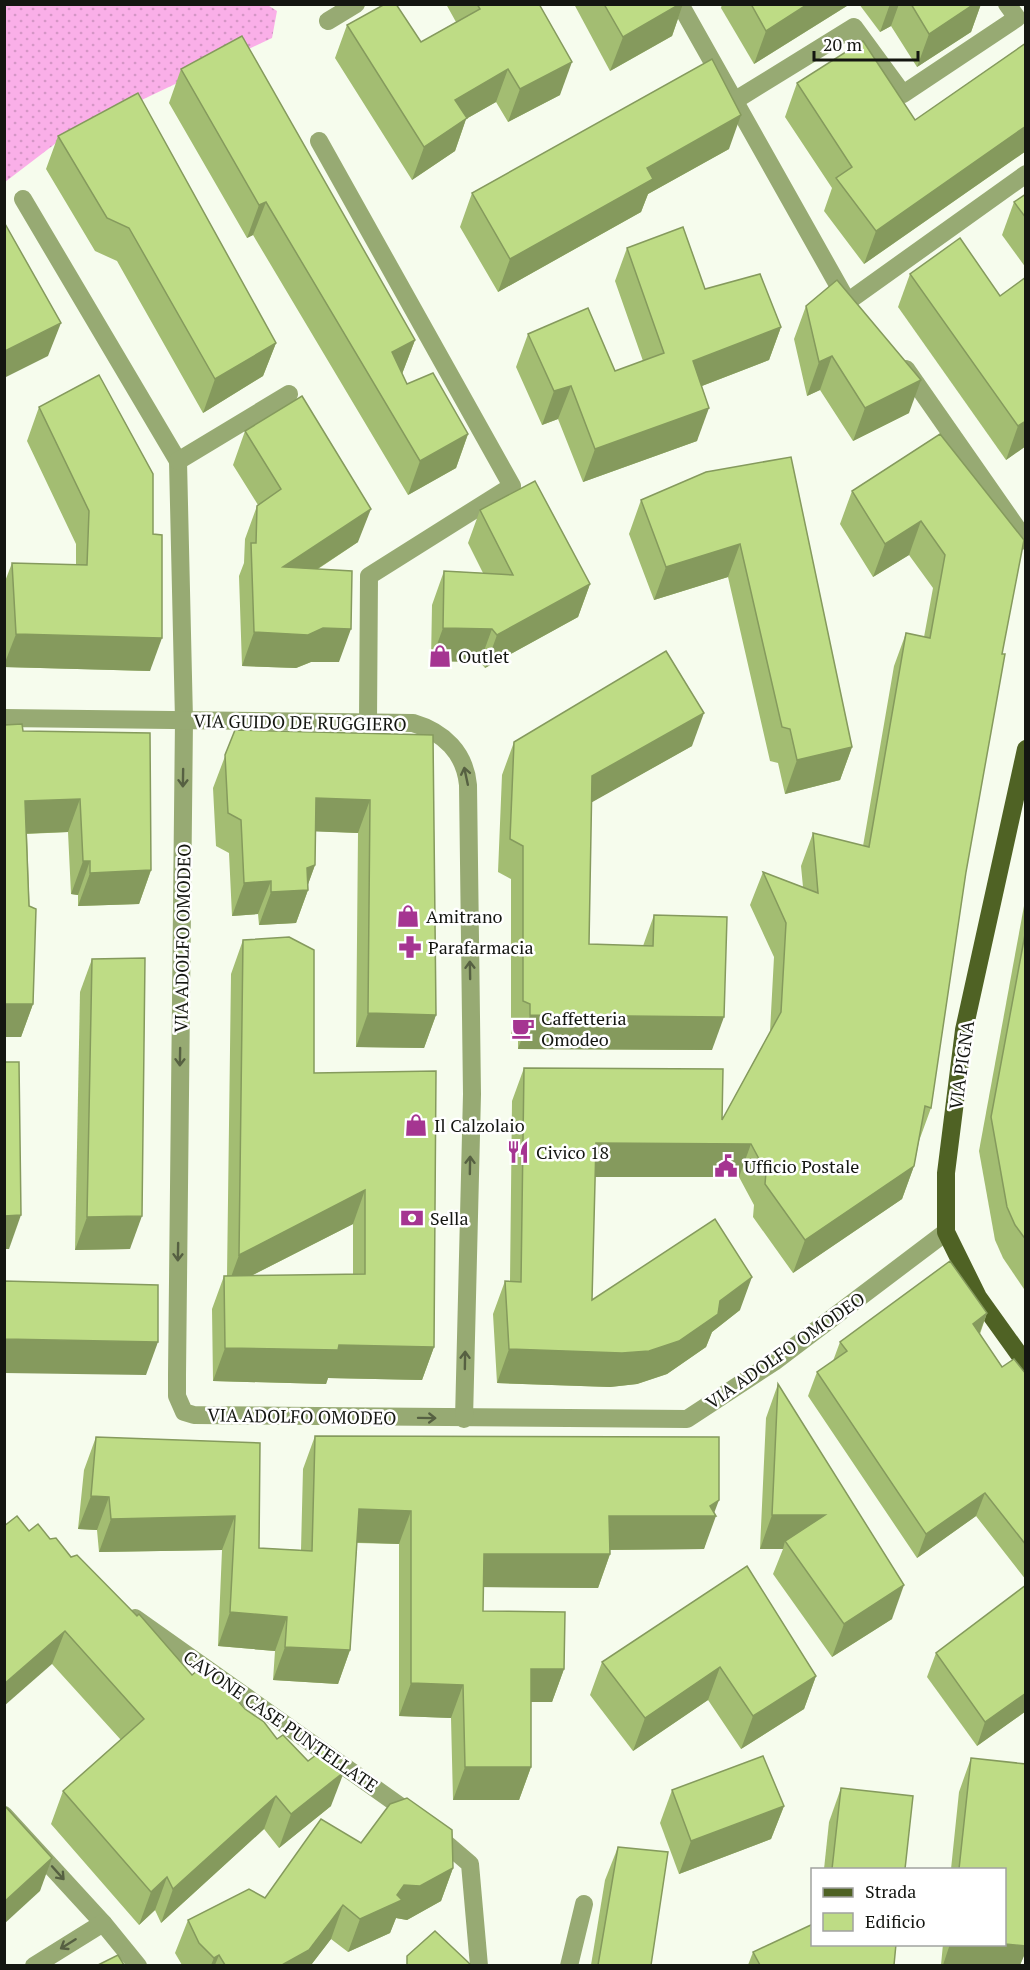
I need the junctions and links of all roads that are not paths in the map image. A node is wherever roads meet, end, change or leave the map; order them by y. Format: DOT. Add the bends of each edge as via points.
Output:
graph roads {
  1 [pos="356,4"];
  2 [pos="680,4"];
  3 [pos="1007,4"];
  4 [pos="328,21"];
  5 [pos="734,101"];
  6 [pos="319,141"];
  7 [pos="1026,174"];
  8 [pos="23,199"];
  9 [pos="847,302"];
  10 [pos="862,317"];
  11 [pos="898,357"];
  12 [pos="289,394"];
  13 [pos="178,461"];
  14 [pos="1026,541"];
  15 [pos="4,718"];
  16 [pos="184,720"];
  17 [pos="368,721"];
  18 [pos="1026,749"];
  19 [pos="946,1232"];
  20 [pos="1026,1364"];
  21 [pos="464,1419"];
  22 [pos="122,1609"];
  23 [pos="4,1815"];
  24 [pos="584,1904"];
  25 [pos="103,1923"];
  26 [pos="34,1965"];
  27 [pos="138,1965"];
  28 [pos="479,1965"];
  29 [pos="569,1965"];
  1 -- 4 [label="street"];
  2 -- 5 [label="street"];
  3 -- 5 [label="street" via="1017,18 903,94 854,27"];
  5 -- 9 [label="street"];
  6 -- 17 [label="street" via="512,486 369,576"];
  7 -- 9 [label="street"];
  8 -- 13 [label="street"];
  9 -- 10 [label="street"];
  11 -- 14 [label="street"];
  12 -- 13 [label="street"];
  13 -- 16 [label="street"];
  15 -- 16 [label="street, VIA GUIDO DE RUGGIERO"];
  16 -- 17 [label="street, VIA GUIDO DE RUGGIERO"];
  16 -- 21 [label="street, VIA ADOLFO OMODEO, one-way" via="179,1405 184,1412 194,1415"];
  21 -- 17 [label="street, VIA GUIDO DE RUGGIERO, one-way" via="472,1094 466,770 457,752 431,728"];
  18 -- 19 [label="main road, VIA PIGNA" via="964,1030 946,1173"];
  19 -- 20 [label="main road, VIA PIGNA" via="978,1297"];
  19 -- 21 [label="street, VIA ADOLFO OMODEO" via="774,1362 687,1419"];
  22 -- 28 [label="street, CAVONE CASE PUNTELLATE" via="406,1809 470,1864"];
  23 -- 25 [label="street, one-way"];
  24 -- 29 [label="street"];
  25 -- 26 [label="street, one-way"];
  25 -- 27 [label="street"];
}
